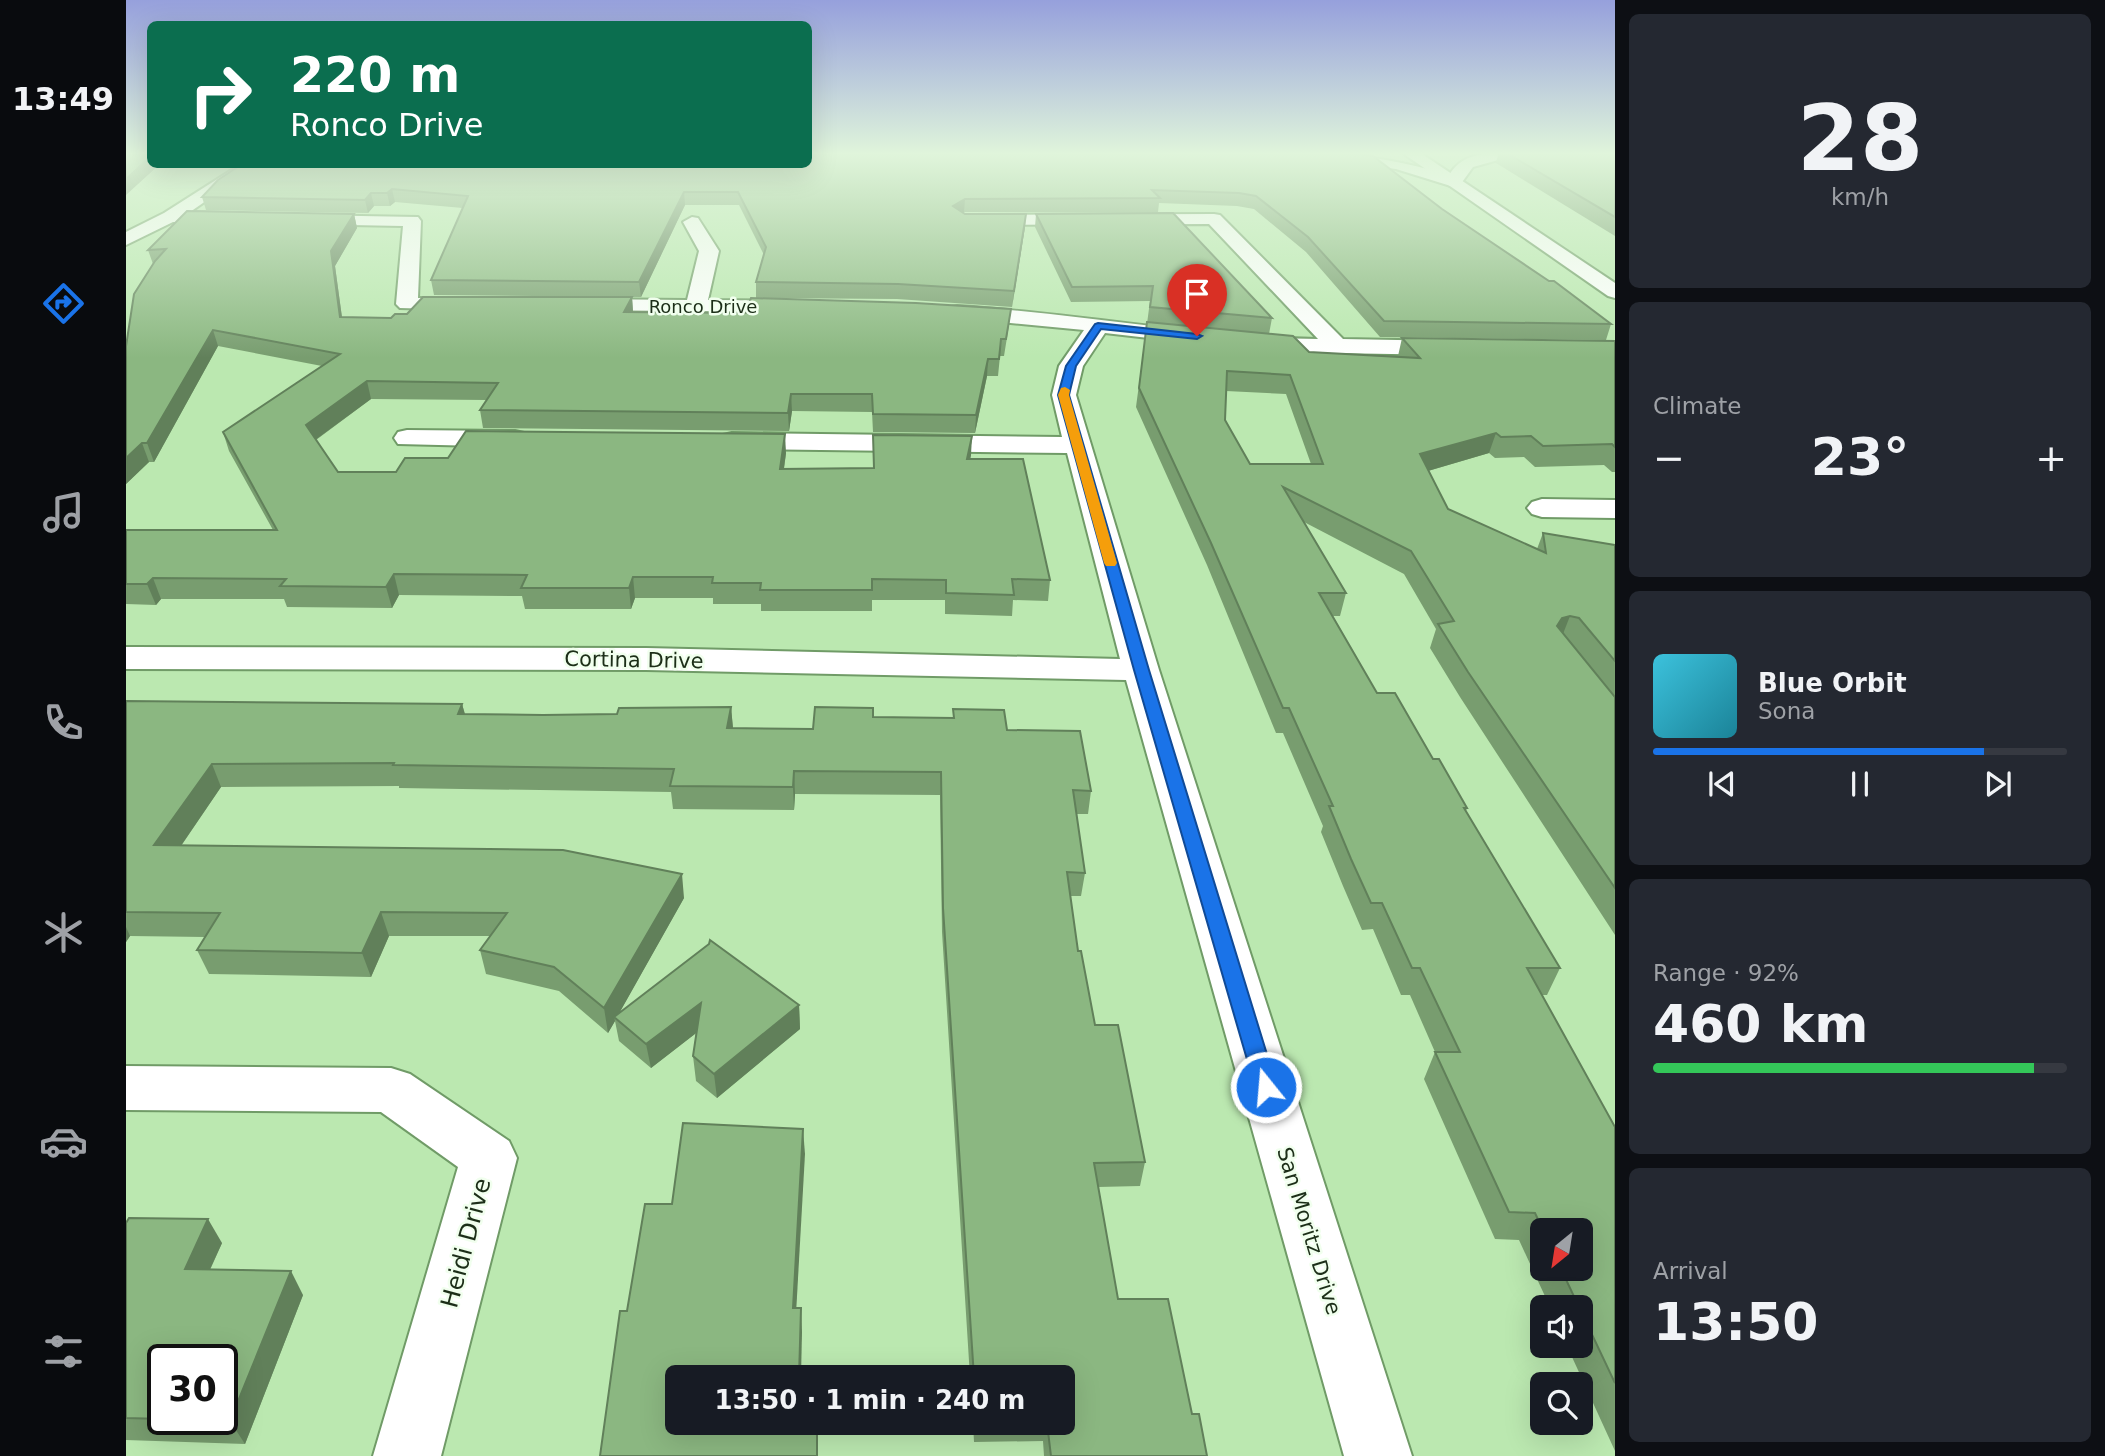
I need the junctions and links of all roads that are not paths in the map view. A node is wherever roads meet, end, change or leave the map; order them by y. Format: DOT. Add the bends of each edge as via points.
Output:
graph roads {
  1 [pos="160,222"];
  2 [pos="412,222"];
  3 [pos="692,222"];
  4 [pos="1217,222"];
  5 [pos="1512,222"];
  6 [pos="126,239"];
  7 [pos="1615,292"];
  8 [pos="489,304"];
  9 [pos="558,305"];
  10 [pos="696,306"];
  11 [pos="821,307"];
  12 [pos="942,311"];
  13 [pos="1098,326"];
  14 [pos="1338,347"];
  15 [pos="1477,348"];
  16 [pos="407,438"];
  17 [pos="544,439"];
  18 [pos="709,441"];
  19 [pos="1077,445"];
  20 [pos="1542,508"];
  21 [pos="1615,509"];
  22 [pos="126,658"];
  23 [pos="1141,670"];
  24 [pos="126,1088"];
  25 [pos="407,1456"];
  26 [pos="1378,1456"];
  1 -- 6 [label="street"];
  2 -- 8 [label="street" via="407,304"];
  3 -- 10 [label="street" via="709,251"];
  4 -- 14 [label="street"];
  5 -- 7 [label="street"];
  9 -- 10 [label="street, Ronco Drive"];
  10 -- 11 [label="street, Ronco Drive"];
  12 -- 13 [label="street"];
  13 -- 14 [label="street" via="1271,345"];
  13 -- 19 [label="street, San Moritz Drive" via="1071,366 1064,395"];
  14 -- 15 [label="street"];
  16 -- 17 [label="street"];
  18 -- 19 [label="street"];
  19 -- 23 [label="street, San Moritz Drive"];
  20 -- 21 [label="street"];
  22 -- 23 [label="street, Cortina Drive" via="646,659"];
  23 -- 26 [label="street, San Moritz Drive"];
  24 -- 25 [label="street, Heidi Drive" via="391,1090 489,1158"];
}
